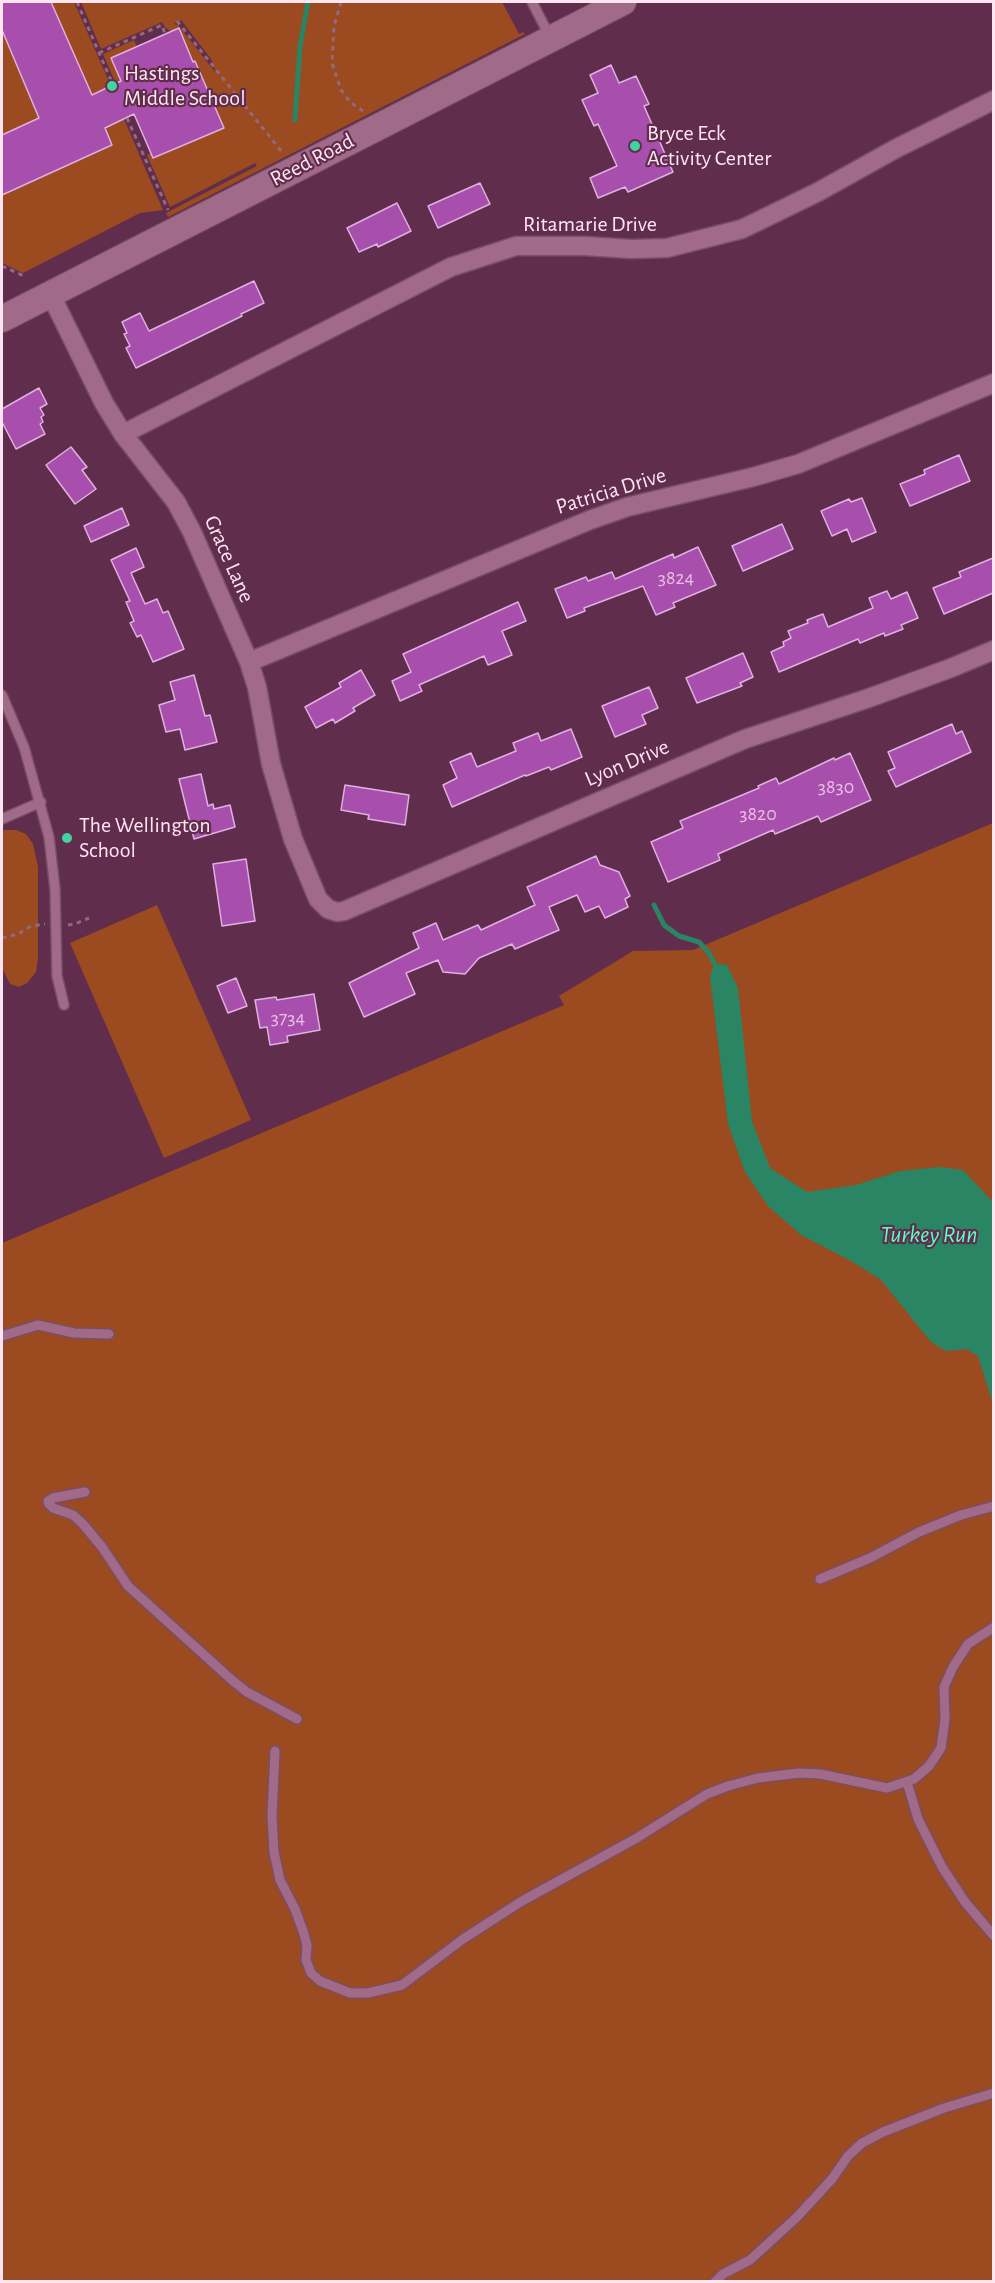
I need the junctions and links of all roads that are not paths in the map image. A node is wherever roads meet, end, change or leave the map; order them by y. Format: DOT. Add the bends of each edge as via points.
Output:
graph roads {
  1 [pos="532,2"];
  2 [pos="623,2"];
  3 [pos="550,38"];
  4 [pos="993,100"];
  5 [pos="50,293"];
  6 [pos="2,319"];
  7 [pos="993,384"];
  8 [pos="123,434"];
  9 [pos="993,650"];
  10 [pos="249,662"];
  11 [pos="2,695"];
  12 [pos="41,802"];
  13 [pos="2,819"];
  14 [pos="304,870"];
  15 [pos="64,1005"];
  16 [pos="109,1334"];
  17 [pos="2,1336"];
  18 [pos="85,1492"];
  19 [pos="993,1506"];
  20 [pos="820,1579"];
  21 [pos="993,1627"];
  22 [pos="297,1719"];
  23 [pos="275,1751"];
  24 [pos="907,1782"];
  25 [pos="993,1936"];
  26 [pos="993,2093"];
  27 [pos="715,2282"];
  1 -- 3 [label="lane"];
  2 -- 3 [label="main road, Reed Road"];
  3 -- 5 [label="main road, Reed Road"];
  4 -- 8 [label="street, Ritamarie Drive" via="742,229 666,248 516,246 451,267"];
  5 -- 6 [label="main road, Reed Road"];
  5 -- 8 [label="street, Grace Lane"];
  7 -- 10 [label="street, Patricia Drive" via="798,464 590,520"];
  8 -- 10 [label="street, Grace Lane" via="176,502"];
  9 -- 14 [label="street, Lyon Drive" via="910,683 745,739 344,911 328,909 318,899"];
  10 -- 14 [label="street, Grace Lane" via="282,807"];
  11 -- 12 [label="lane"];
  12 -- 13 [label="lane"];
  12 -- 15 [label="lane" via="52,858 57,976"];
  16 -- 17 [label="lane" via="74,1333 38,1325"];
  18 -- 22 [label="lane" via="53,1498 48,1504 82,1523 128,1586 234,1681"];
  19 -- 20 [label="lane" via="919,1532"];
  21 -- 24 [label="lane" via="968,1644 953,1667 944,1688 942,1748 922,1773"];
  23 -- 24 [label="lane" via="272,1835 280,1880 303,1931 311,1973 350,1993 402,1985 463,1939 522,1902 707,1794 728,1786 799,1773 887,1788"];
  24 -- 25 [label="lane" via="918,1819 942,1867"];
  26 -- 27 [label="lane" via="944,2108 862,2143 797,2217 750,2260"];
}
